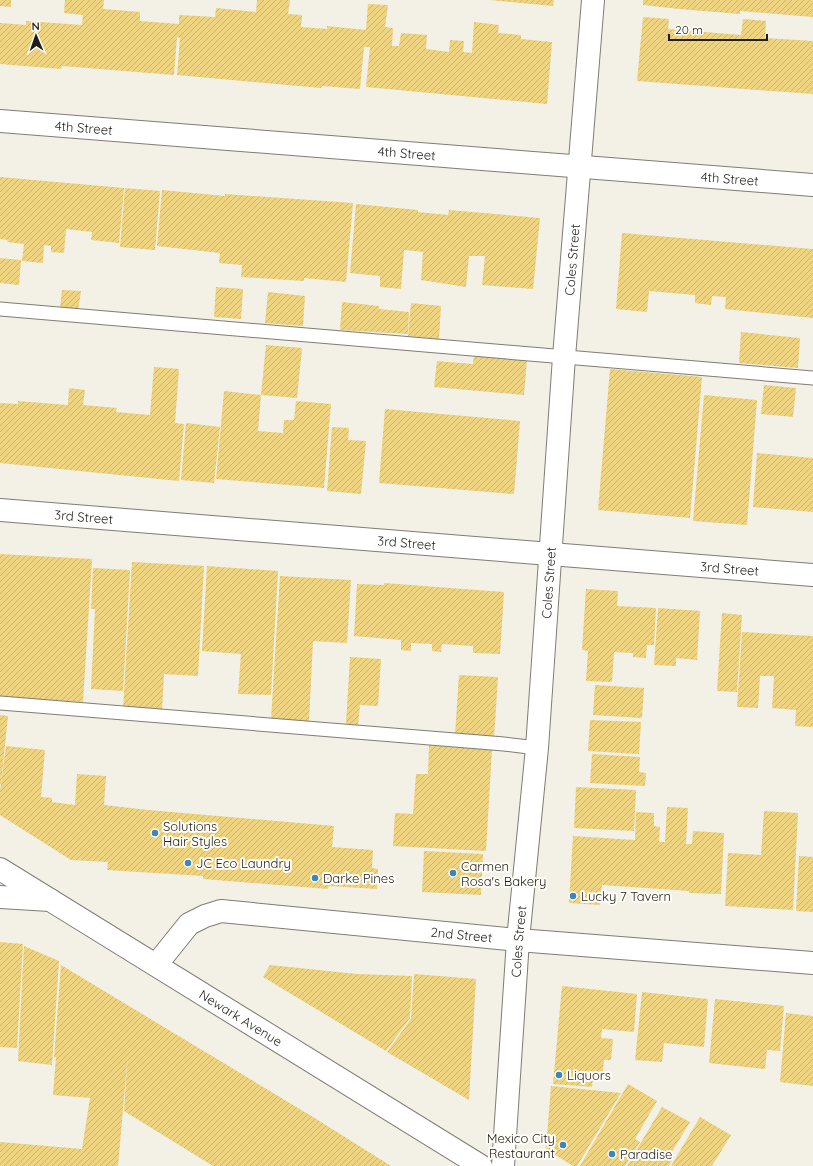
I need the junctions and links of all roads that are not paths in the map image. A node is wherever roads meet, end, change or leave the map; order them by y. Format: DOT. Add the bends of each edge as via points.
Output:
graph roads {
  1 [pos="592,0"];
  2 [pos="0,121"];
  3 [pos="579,167"];
  4 [pos="813,185"];
  5 [pos="0,309"];
  6 [pos="564,358"];
  7 [pos="813,378"];
  8 [pos="0,510"];
  9 [pos="552,554"];
  10 [pos="813,575"];
  11 [pos="0,703"];
  12 [pos="537,748"];
  13 [pos="0,869"];
  14 [pos="0,897"];
  15 [pos="50,900"];
  16 [pos="518,940"];
  17 [pos="813,964"];
  18 [pos="156,965"];
  19 [pos="481,1166"];
  20 [pos="503,1166"];
  1 -- 3 [label="street, Coles Street"];
  2 -- 3 [label="street, 4th Street"];
  3 -- 4 [label="street, 4th Street"];
  3 -- 6 [label="street, Coles Street"];
  5 -- 6 [label="lane"];
  6 -- 7 [label="lane"];
  6 -- 9 [label="street, Coles Street"];
  8 -- 9 [label="street, 3rd Street"];
  9 -- 10 [label="street, 3rd Street"];
  9 -- 12 [label="street, Coles Street"];
  11 -- 12 [label="lane"];
  12 -- 16 [label="street, Coles Street"];
  13 -- 15 [label="street, Newark Avenue"];
  14 -- 15 [label="street"];
  15 -- 18 [label="street, Newark Avenue"];
  16 -- 17 [label="street, 2nd Street"];
  16 -- 18 [label="street, 2nd Street" via="221,911 189,924"];
  16 -- 20 [label="street, Coles Street"];
  18 -- 19 [label="street, Newark Avenue"];
}
